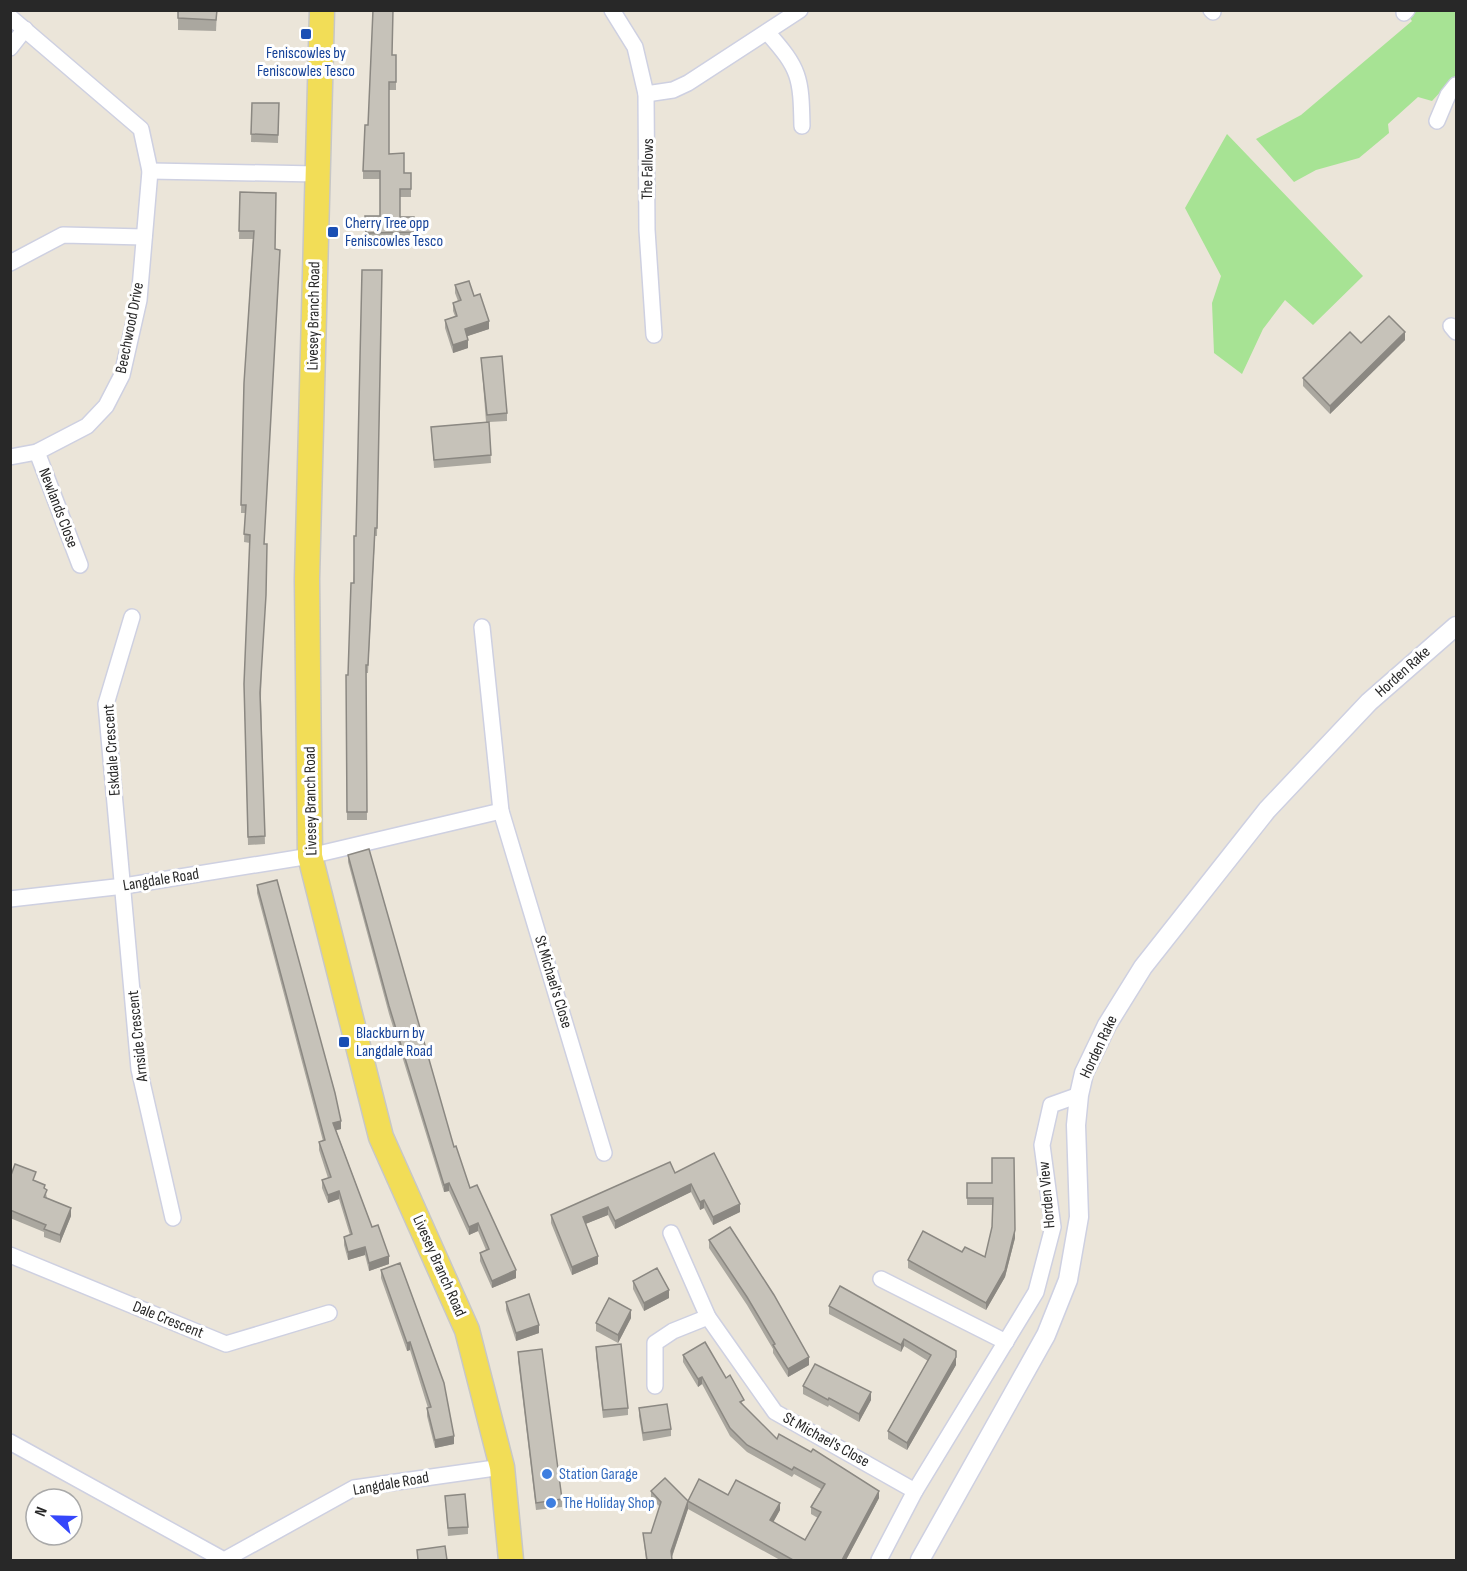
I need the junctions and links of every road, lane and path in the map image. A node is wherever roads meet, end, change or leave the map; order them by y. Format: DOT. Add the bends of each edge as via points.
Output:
graph roads {
  1 [pos="321,10"];
  2 [pos="612,10"];
  3 [pos="800,10"];
  4 [pos="10,17"];
  5 [pos="25,29"];
  6 [pos="767,32"];
  7 [pos="10,48"];
  8 [pos="1456,85"];
  9 [pos="646,94"];
  10 [pos="1437,121"];
  11 [pos="802,126"];
  12 [pos="150,171"];
  13 [pos="317,174"];
  14 [pos="144,237"];
  15 [pos="10,263"];
  16 [pos="654,335"];
  17 [pos="37,452"];
  18 [pos="10,457"];
  19 [pos="80,565"];
  20 [pos="132,617"];
  21 [pos="1456,626"];
  22 [pos="482,627"];
  23 [pos="501,812"];
  24 [pos="310,856"];
  25 [pos="124,886"];
  26 [pos="10,899"];
  27 [pos="1079,1095"];
  28 [pos="604,1153"];
  29 [pos="173,1218"];
  30 [pos="671,1233"];
  31 [pos="10,1255"];
  32 [pos="881,1279"];
  33 [pos="329,1314"];
  34 [pos="708,1317"];
  35 [pos="1006,1342"];
  36 [pos="655,1386"];
  37 [pos="10,1443"];
  38 [pos="502,1467"];
  39 [pos="915,1491"];
  40 [pos="225,1560"];
  41 [pos="511,1560"];
  42 [pos="879,1560"];
  43 [pos="920,1560"];
  1 -- 13 [label="main road, Livesey Branch Road"];
  2 -- 9 [label="street, The Fallows" via="635,47"];
  3 -- 6 [label="street"];
  4 -- 5 [label="street, Beechwood Drive"];
  5 -- 7 [label="street"];
  5 -- 12 [label="street, Beechwood Drive" via="141,129"];
  6 -- 9 [label="street" via="688,83"];
  6 -- 11 [label="street" via="799,75"];
  8 -- 10 [label="street"];
  9 -- 16 [label="street, The Fallows" via="647,230"];
  12 -- 13 [label="street"];
  12 -- 14 [label="street, Beechwood Drive"];
  13 -- 24 [label="main road, Livesey Branch Road" via="307,579"];
  14 -- 15 [label="street" via="63,235"];
  14 -- 17 [label="street, Beechwood Drive" via="139,300 122,375 106,406 87,426"];
  17 -- 18 [label="street, Beechwood Drive"];
  17 -- 19 [label="street, Newlands Close"];
  20 -- 25 [label="street, Eskdale Crescent" via="106,704"];
  21 -- 27 [label="street, Horden Rake" via="1369,702 1267,810 1143,967 1094,1051"];
  22 -- 23 [label="street, St Michael's Close"];
  23 -- 24 [label="street"];
  23 -- 28 [label="street, St Michael's Close"];
  24 -- 25 [label="street, Langdale Road"];
  24 -- 38 [label="main road, Livesey Branch Road" via="381,1137 468,1330"];
  25 -- 26 [label="street, Langdale Road"];
  25 -- 29 [label="street, Arnside Crescent" via="139,1069"];
  27 -- 35 [label="street, Horden View" via="1051,1105 1042,1145 1053,1227 1036,1292"];
  27 -- 43 [label="street, Horden Rake" via="1079,1217 1068,1280 1046,1335"];
  30 -- 34 [label="street, St Michael's Close"];
  31 -- 33 [label="street, Dale Crescent" via="226,1344"];
  32 -- 35 [label="street"];
  34 -- 36 [label="street" via="655,1343"];
  34 -- 39 [label="street, St Michael's Close" via="775,1412"];
  35 -- 39 [label="street, Horden View"];
  37 -- 40 [label="street, Langdale Road"];
  38 -- 40 [label="street, Langdale Road" via="354,1488"];
  38 -- 41 [label="main road, Livesey Branch Road"];
  39 -- 42 [label="street, Horden View"];
}
